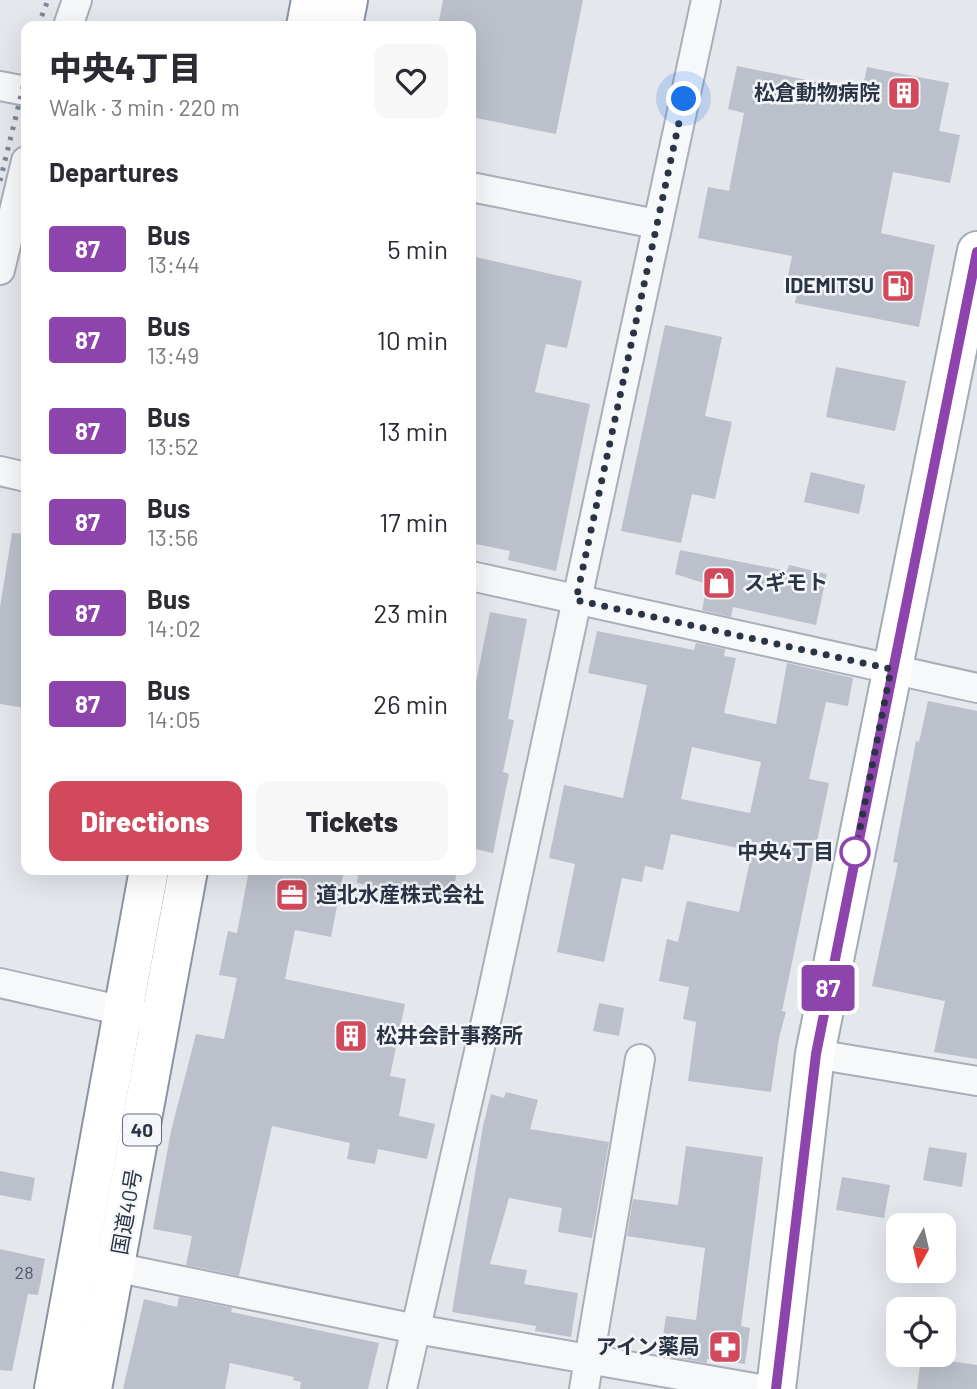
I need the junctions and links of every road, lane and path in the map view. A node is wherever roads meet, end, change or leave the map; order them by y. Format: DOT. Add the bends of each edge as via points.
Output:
graph roads {
  1 [pos="77,0"];
  2 [pos="311,0"];
  3 [pos="348,0"];
  4 [pos="705,0"];
  5 [pos="70,21"];
  6 [pos="307,21"];
  7 [pos="344,21"];
  8 [pos="0,86"];
  9 [pos="21,90"];
  10 [pos="21,182"];
  11 [pos="476,188"];
  12 [pos="656,224"];
  13 [pos="977,251"];
  14 [pos="0,270"];
  15 [pos="973,291"];
  16 [pos="0,471"];
  17 [pos="21,476"];
  18 [pos="476,577"];
  19 [pos="576,600"];
  20 [pos="891,669"];
  21 [pos="977,688"];
  22 [pos="148,875"];
  23 [pos="187,875"];
  24 [pos="0,983"];
  25 [pos="123,1012"];
  26 [pos="162,1020"];
  27 [pos="816,1054"];
  28 [pos="640,1059"];
  29 [pos="977,1081"];
  30 [pos="79,1259"];
  31 [pos="117,1268"];
  32 [pos="416,1329"];
  33 [pos="589,1360"];
  34 [pos="54,1389"];
  35 [pos="92,1389"];
  36 [pos="402,1389"];
  37 [pos="584,1389"];
  38 [pos="760,1389"];
  39 [pos="776,1389"];
  1 -- 5 [label="street"];
  2 -- 6 [label="main road"];
  3 -- 7 [label="main road"];
  4 -- 12 [label="street"];
  8 -- 9 [label="street"];
  10 -- 14 [label="street"];
  11 -- 12 [label="street"];
  12 -- 19 [label="street"];
  13 -- 15 [label="main road"];
  15 -- 20 [label="main road"];
  16 -- 17 [label="street"];
  18 -- 19 [label="street"];
  19 -- 20 [label="street"];
  19 -- 32 [label="street"];
  20 -- 21 [label="street"];
  20 -- 27 [label="main road"];
  22 -- 25 [label="main road, 国道40号 / 40"];
  23 -- 26 [label="main road, 国道40号 / 40"];
  24 -- 25 [label="street"];
  25 -- 26 [label="street"];
  25 -- 30 [label="main road, 国道40号 / 40"];
  26 -- 31 [label="main road, 国道40号 / 40"];
  27 -- 29 [label="street"];
  27 -- 39 [label="main road"];
  28 -- 33 [label="street"];
  30 -- 31 [label="street"];
  30 -- 34 [label="main road, 国道40号 / 40"];
  31 -- 32 [label="street"];
  31 -- 35 [label="main road, 国道40号 / 40"];
  32 -- 33 [label="street"];
  32 -- 36 [label="street"];
  33 -- 37 [label="street"];
  33 -- 38 [label="street"];
}
